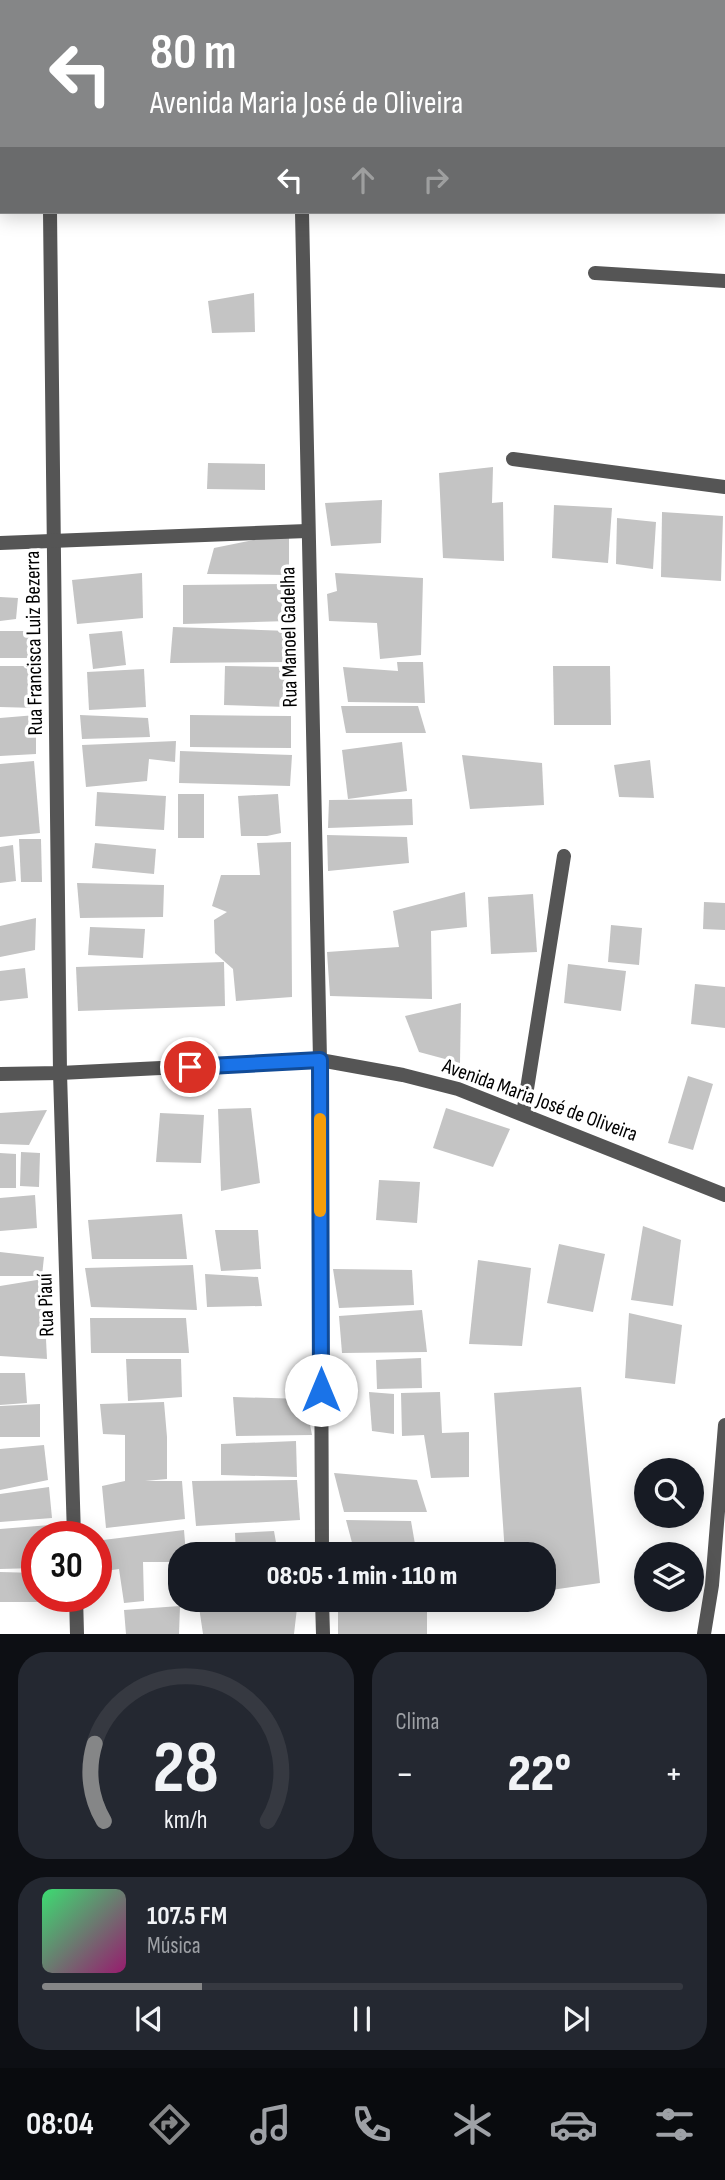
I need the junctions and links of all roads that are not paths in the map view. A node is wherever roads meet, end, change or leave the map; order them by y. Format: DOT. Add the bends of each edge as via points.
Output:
graph roads {
  1 [pos="50,214"];
  2 [pos="302,214"];
  3 [pos="595,273"];
  4 [pos="725,281"];
  5 [pos="513,459"];
  6 [pos="725,488"];
  7 [pos="307,531"];
  8 [pos="0,543"];
  9 [pos="54,543"];
  10 [pos="564,856"];
  11 [pos="320,1060"];
  12 [pos="0,1073"];
  13 [pos="60,1073"];
  14 [pos="523,1114"];
  15 [pos="725,1195"];
  16 [pos="725,1424"];
  17 [pos="74,1521"];
  18 [pos="322,1542"];
  19 [pos="76,1612"];
  20 [pos="322,1612"];
  21 [pos="77,1634"];
  22 [pos="323,1634"];
  23 [pos="705,1634"];
  1 -- 9 [label="street, Rua Francisca Luiz Bezerra"];
  2 -- 7 [label="street, Rua Manoel Gadelha"];
  3 -- 4 [label="street"];
  5 -- 6 [label="street"];
  7 -- 9 [label="street"];
  7 -- 11 [label="street, Rua Manoel Gadelha"];
  8 -- 9 [label="street"];
  9 -- 13 [label="street, Rua Francisca Luiz Bezerra"];
  10 -- 14 [label="street"];
  11 -- 13 [label="street, Avenida Maria José de Oliveira"];
  11 -- 14 [label="street, Avenida Maria José de Oliveira" via="458,1088"];
  11 -- 18 [label="street, Rua Manoel Gadelha"];
  12 -- 13 [label="street, Avenida Maria José de Oliveira"];
  13 -- 17 [label="street, Rua Piauí"];
  14 -- 15 [label="street, Avenida Maria José de Oliveira"];
  16 -- 23 [label="street"];
  19 -- 21 [label="street"];
  20 -- 22 [label="street"];
}
